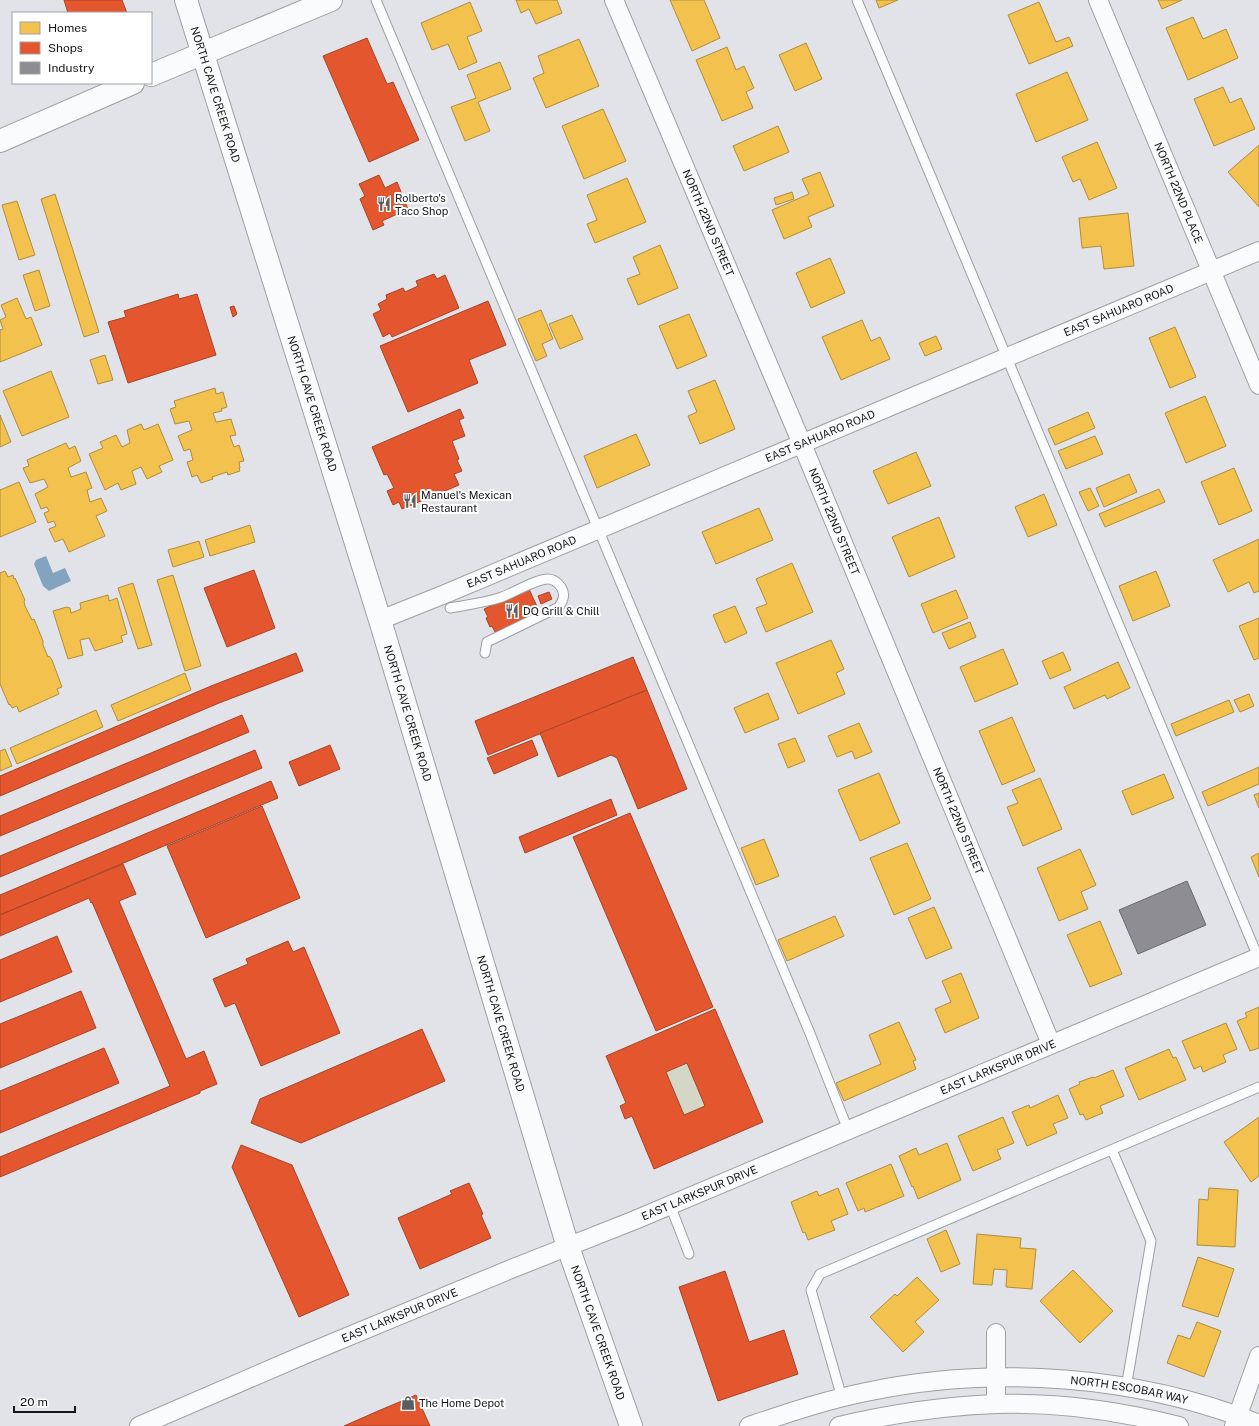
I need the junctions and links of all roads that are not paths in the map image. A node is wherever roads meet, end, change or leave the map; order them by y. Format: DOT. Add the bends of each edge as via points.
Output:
graph roads {
  1 [pos="186,0"];
  2 [pos="331,0"];
  3 [pos="376,0"];
  4 [pos="614,0"];
  5 [pos="857,0"];
  6 [pos="1098,0"];
  7 [pos="203,53"];
  8 [pos="152,75"];
  9 [pos="131,84"];
  10 [pos="0,141"];
  11 [pos="1259,251"];
  12 [pos="1211,271"];
  13 [pos="1008,357"];
  14 [pos="1259,385"];
  15 [pos="802,444"];
  16 [pos="598,529"];
  17 [pos="450,608"];
  18 [pos="380,620"];
  19 [pos="485,653"];
  20 [pos="1259,957"];
  21 [pos="1052,1044"];
  22 [pos="1259,1087"];
  23 [pos="848,1130"];
  24 [pos="1112,1150"];
  25 [pos="670,1205"];
  26 [pos="568,1247"];
  27 [pos="689,1254"];
  28 [pos="996,1333"];
  29 [pos="1259,1356"];
  30 [pos="996,1377"];
  31 [pos="1126,1388"];
  32 [pos="842,1398"];
  33 [pos="996,1404"];
  34 [pos="1236,1421"];
  35 [pos="859,1424"];
  36 [pos="1259,1424"];
  37 [pos="139,1426"];
  38 [pos="631,1426"];
  39 [pos="749,1426"];
  40 [pos="839,1426"];
  41 [pos="1179,1426"];
  1 -- 7 [label="main road, NORTH CAVE CREEK ROAD"];
  2 -- 7 [label="main road"];
  3 -- 16 [label="lane"];
  4 -- 15 [label="street, NORTH 22ND STREET"];
  5 -- 13 [label="lane"];
  6 -- 12 [label="street, NORTH 22ND PLACE"];
  7 -- 8 [label="main road"];
  7 -- 18 [label="main road, NORTH CAVE CREEK ROAD"];
  9 -- 10 [label="main road"];
  11 -- 12 [label="street, EAST SAHUARO ROAD"];
  12 -- 13 [label="street, EAST SAHUARO ROAD"];
  12 -- 14 [label="street, NORTH 22ND PLACE"];
  13 -- 15 [label="street, EAST SAHUARO ROAD"];
  13 -- 20 [label="lane"];
  15 -- 16 [label="street, EAST SAHUARO ROAD"];
  15 -- 21 [label="street, NORTH 22ND STREET"];
  16 -- 18 [label="street, EAST SAHUARO ROAD"];
  16 -- 23 [label="lane" via="809,1031"];
  17 -- 19 [label="lane" via="499,598 537,581 548,579 558,584 564,597 559,607 487,642"];
  18 -- 26 [label="main road, NORTH CAVE CREEK ROAD"];
  20 -- 21 [label="street, EAST LARKSPUR DRIVE"];
  21 -- 23 [label="street, EAST LARKSPUR DRIVE"];
  22 -- 24 [label="lane"];
  23 -- 25 [label="street, EAST LARKSPUR DRIVE"];
  24 -- 31 [label="lane" via="1151,1241"];
  24 -- 32 [label="lane" via="820,1274 811,1290"];
  25 -- 26 [label="street, EAST LARKSPUR DRIVE"];
  25 -- 27 [label="lane"];
  26 -- 37 [label="street, EAST LARKSPUR DRIVE" via="320,1348"];
  26 -- 38 [label="main road, NORTH CAVE CREEK ROAD"];
  28 -- 30 [label="street"];
  29 -- 34 [label="street"];
  30 -- 31 [label="street, NORTH ESCOBAR WAY" via="1057,1379"];
  30 -- 32 [label="street, NORTH ESCOBAR WAY" via="940,1380"];
  30 -- 33 [label="street"];
  31 -- 34 [label="street, NORTH ESCOBAR WAY" via="1178,1397"];
  32 -- 39 [label="street, NORTH ESCOBAR WAY"];
  33 -- 35 [label="street" via="921,1411"];
  33 -- 41 [label="street" via="1076,1407 1147,1418"];
  34 -- 36 [label="street, NORTH ESCOBAR WAY"];
  35 -- 40 [label="street"];
}
